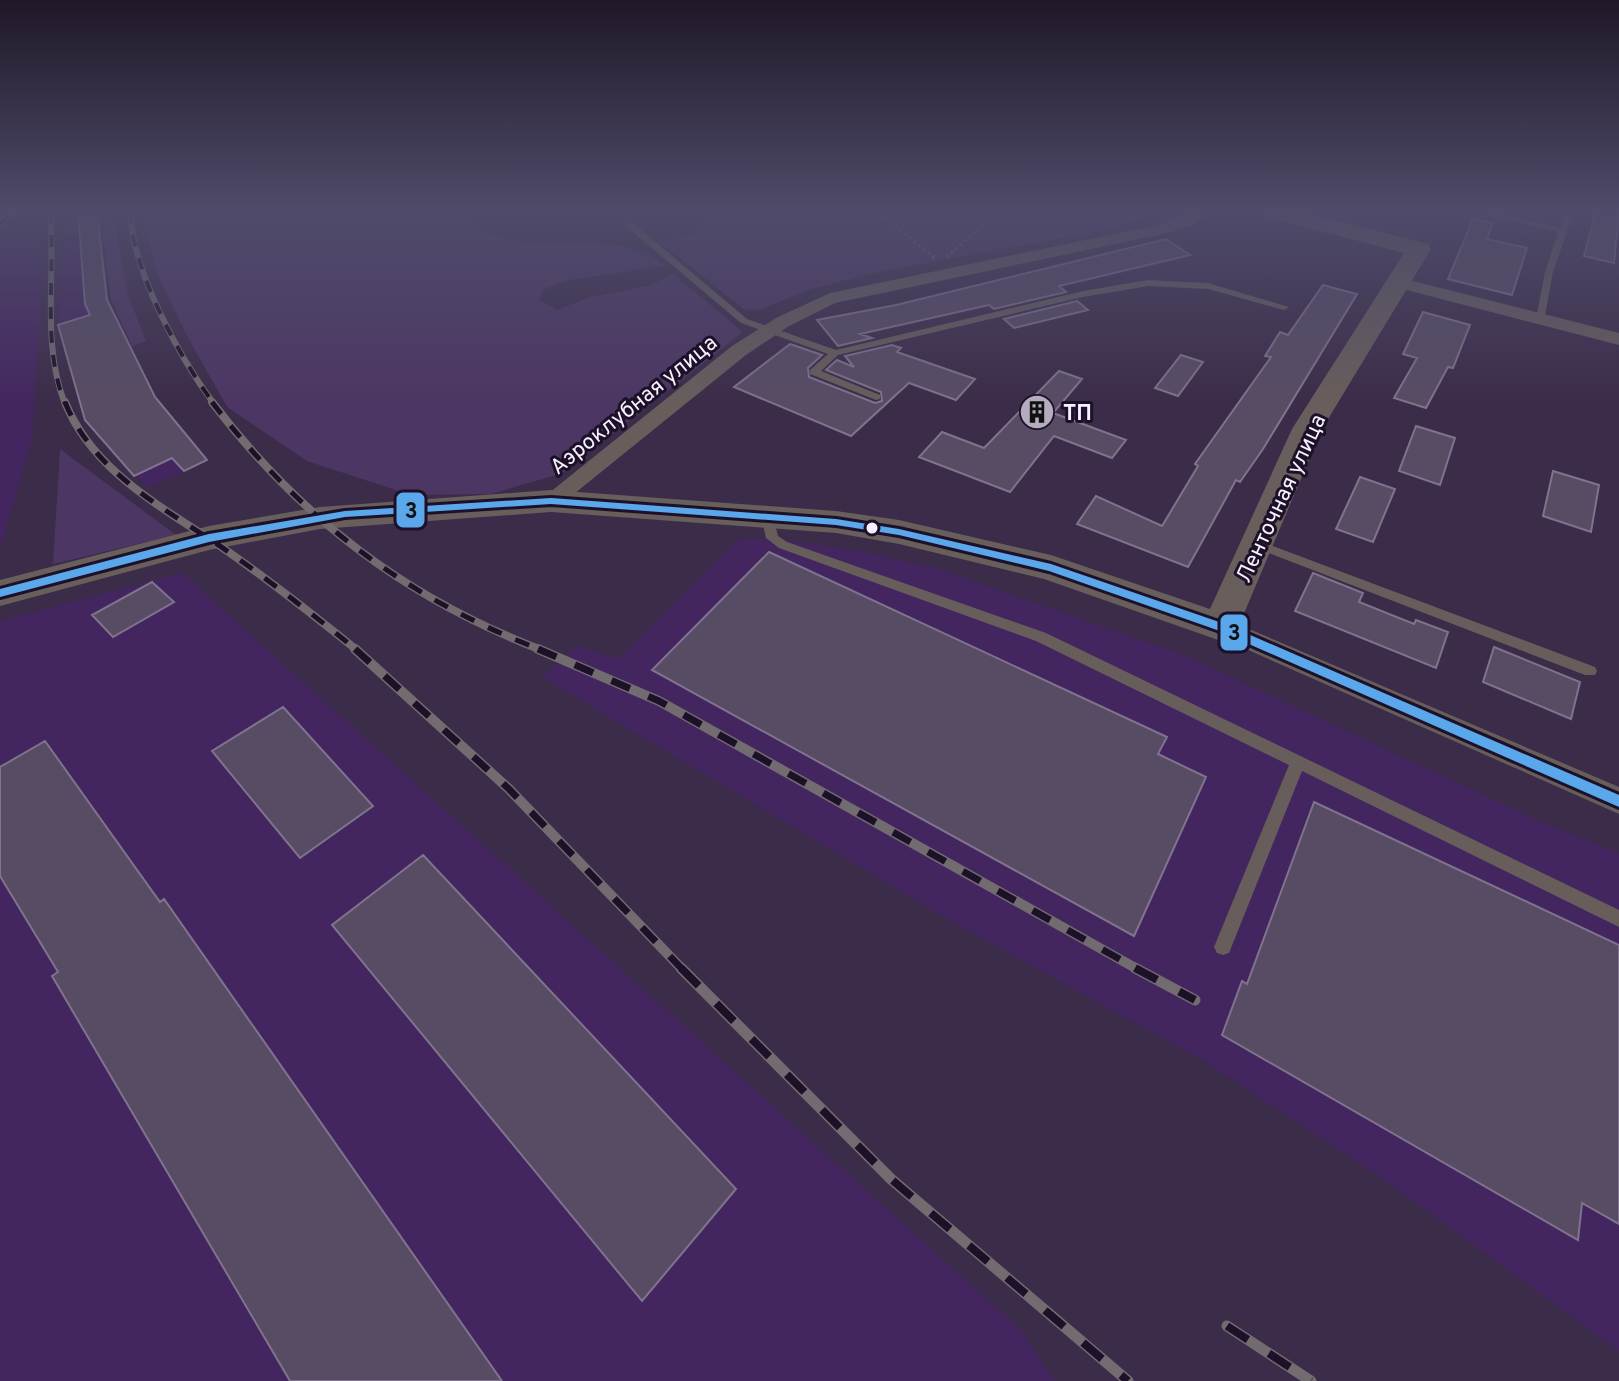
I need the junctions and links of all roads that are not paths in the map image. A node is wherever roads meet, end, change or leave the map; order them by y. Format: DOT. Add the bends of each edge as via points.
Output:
graph roads {
  1 [pos="690,275"];
  2 [pos="941,275"];
  3 [pos="1401,275"];
  4 [pos="1548,275"];
  5 [pos="1397,282"];
  6 [pos="1284,307"];
  7 [pos="1541,319"];
  8 [pos="765,329"];
  9 [pos="1619,339"];
  10 [pos="835,353"];
  11 [pos="876,397"];
  12 [pos="551,501"];
  13 [pos="767,516"];
  14 [pos="1257,544"];
  15 [pos="0,593"];
  16 [pos="1221,627"];
  17 [pos="1590,671"];
  18 [pos="1298,762"];
  19 [pos="1619,801"];
  20 [pos="1619,919"];
  21 [pos="1223,947"];
  1 -- 8 [label="lane" via="744,321"];
  2 -- 8 [label="street, Аэроклубная улица" via="830,299"];
  3 -- 5 [label="street, Ленточная улица"];
  4 -- 7 [label="lane"];
  5 -- 7 [label="street"];
  5 -- 14 [label="street, Ленточная улица" via="1307,429"];
  6 -- 10 [label="lane" via="1208,286 1148,283"];
  7 -- 9 [label="street"];
  8 -- 10 [label="lane"];
  8 -- 12 [label="street, Аэроклубная улица"];
  10 -- 11 [label="lane" via="814,372"];
  12 -- 13 [label="street"];
  12 -- 15 [label="street" via="320,518 209,538"];
  13 -- 16 [label="street" via="874,528 979,549 1051,568"];
  13 -- 18 [label="lane" via="768,530 783,545 1041,637"];
  14 -- 16 [label="street, Ленточная улица"];
  14 -- 17 [label="lane"];
  16 -- 19 [label="street"];
  18 -- 20 [label="lane"];
  18 -- 21 [label="lane"];
}
